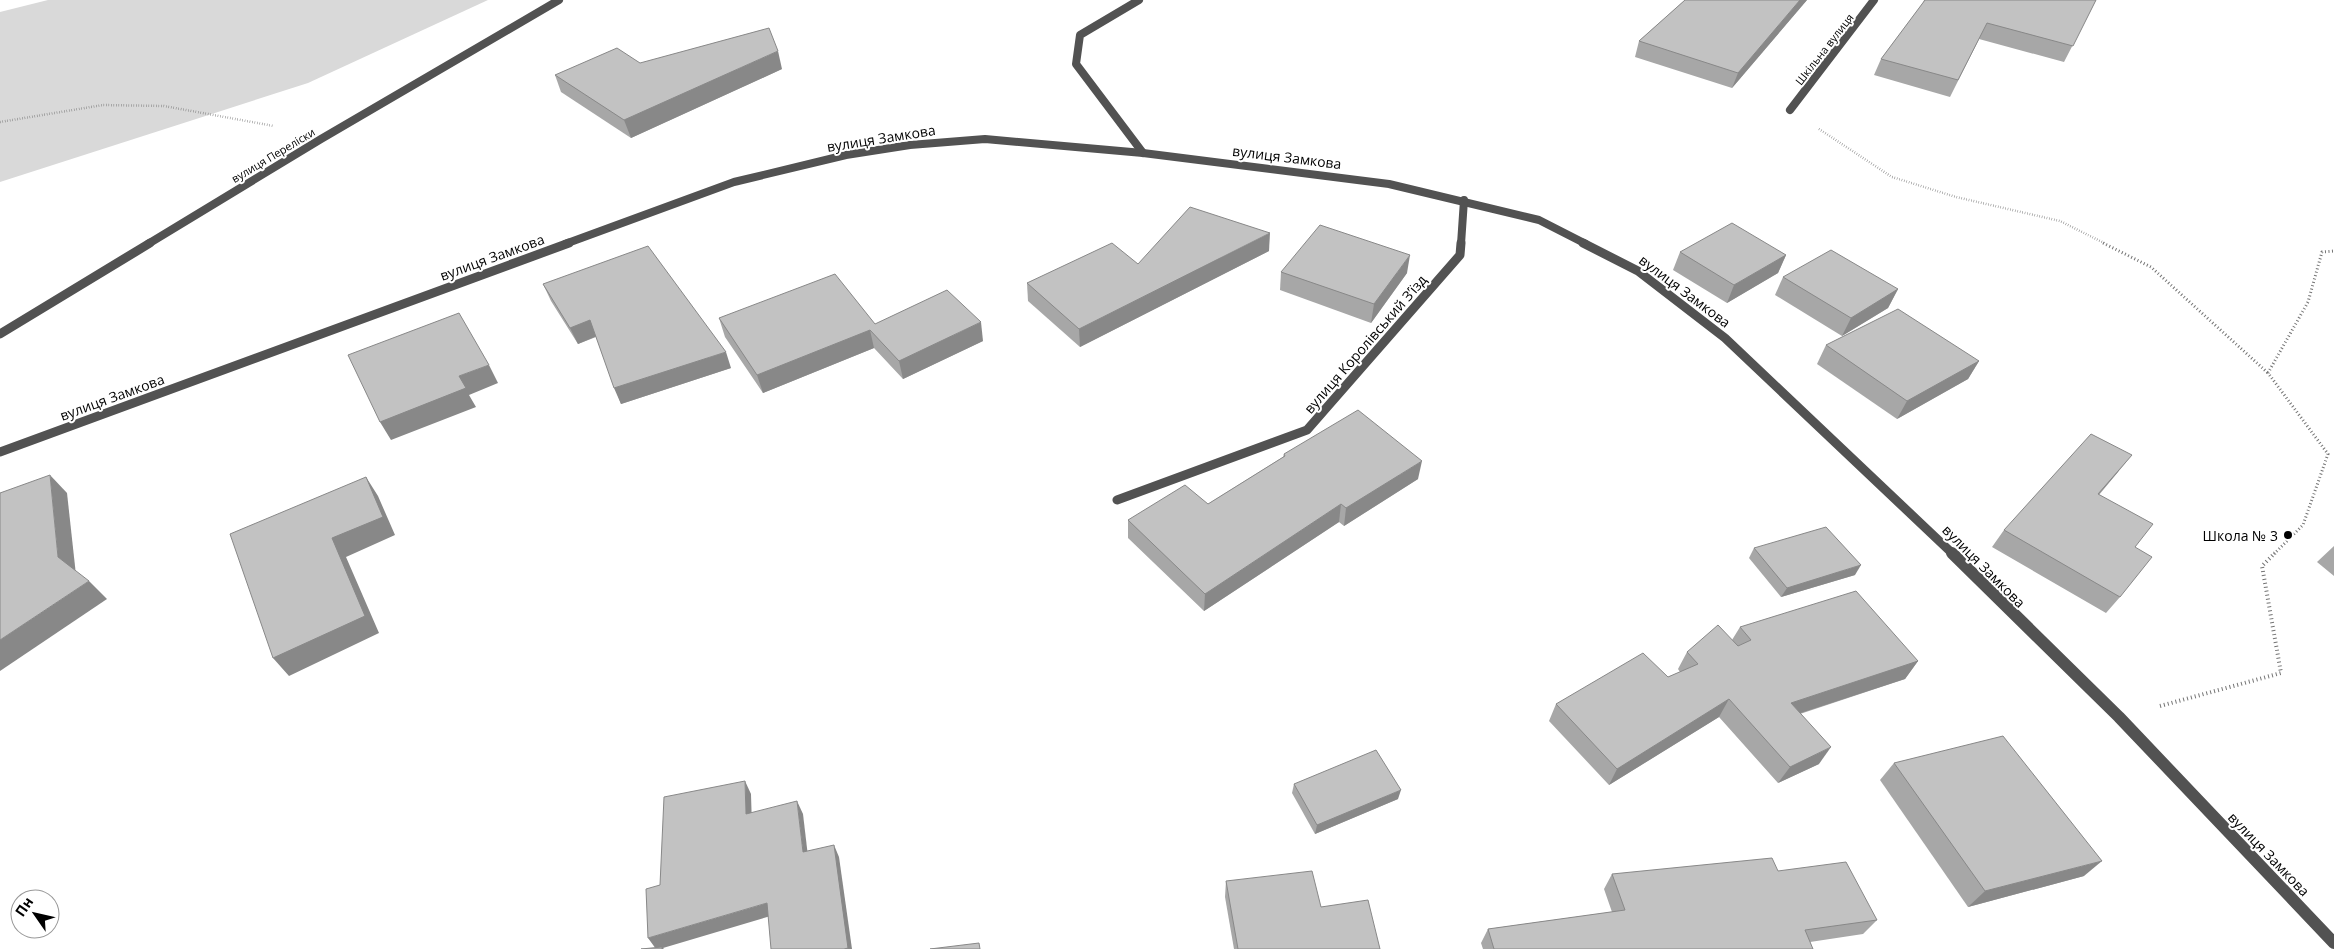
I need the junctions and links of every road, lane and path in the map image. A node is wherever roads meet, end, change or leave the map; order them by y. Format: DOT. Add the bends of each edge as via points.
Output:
graph roads {
  1 [pos="560,0"];
  2 [pos="1140,0"];
  3 [pos="1874,0"];
  4 [pos="1790,110"];
  5 [pos="0,122"];
  6 [pos="321,139"];
  7 [pos="1143,153"];
  8 [pos="1464,200"];
  9 [pos="2334,251"];
  10 [pos="0,334"];
  11 [pos="2268,373"];
  12 [pos="0,452"];
  13 [pos="1117,500"];
  14 [pos="2119,717"];
  15 [pos="2334,943"];
  1 -- 6 [label="street, вулиця Переліски"];
  2 -- 7 [label="street" via="1080,35 1076,64"];
  3 -- 4 [label="street, Шкільна вулиця"];
  4 -- 11 [label="path" via="1892,177 1956,198 2060,221 2150,267"];
  5 -- 6 [label="path" via="103,105 164,106"];
  6 -- 10 [label="street, вулиця Переліски"];
  7 -- 8 [label="street, вулиця Замкова" via="1388,184"];
  7 -- 12 [label="street, вулиця Замкова" via="985,139 910,145 846,155 734,182"];
  8 -- 13 [label="street, вулиця Королівський Зʼїзд" via="1460,255 1307,430"];
  8 -- 14 [label="street, вулиця Замкова" via="1540,220 1638,271 1725,338 1907,509"];
  9 -- 11 [label="path" via="2322,252 2308,302"];
  11 -- 14 [label="path" via="2328,454 2303,525 2262,566 2281,673"];
  14 -- 15 [label="street, вулиця Замкова"];
}
